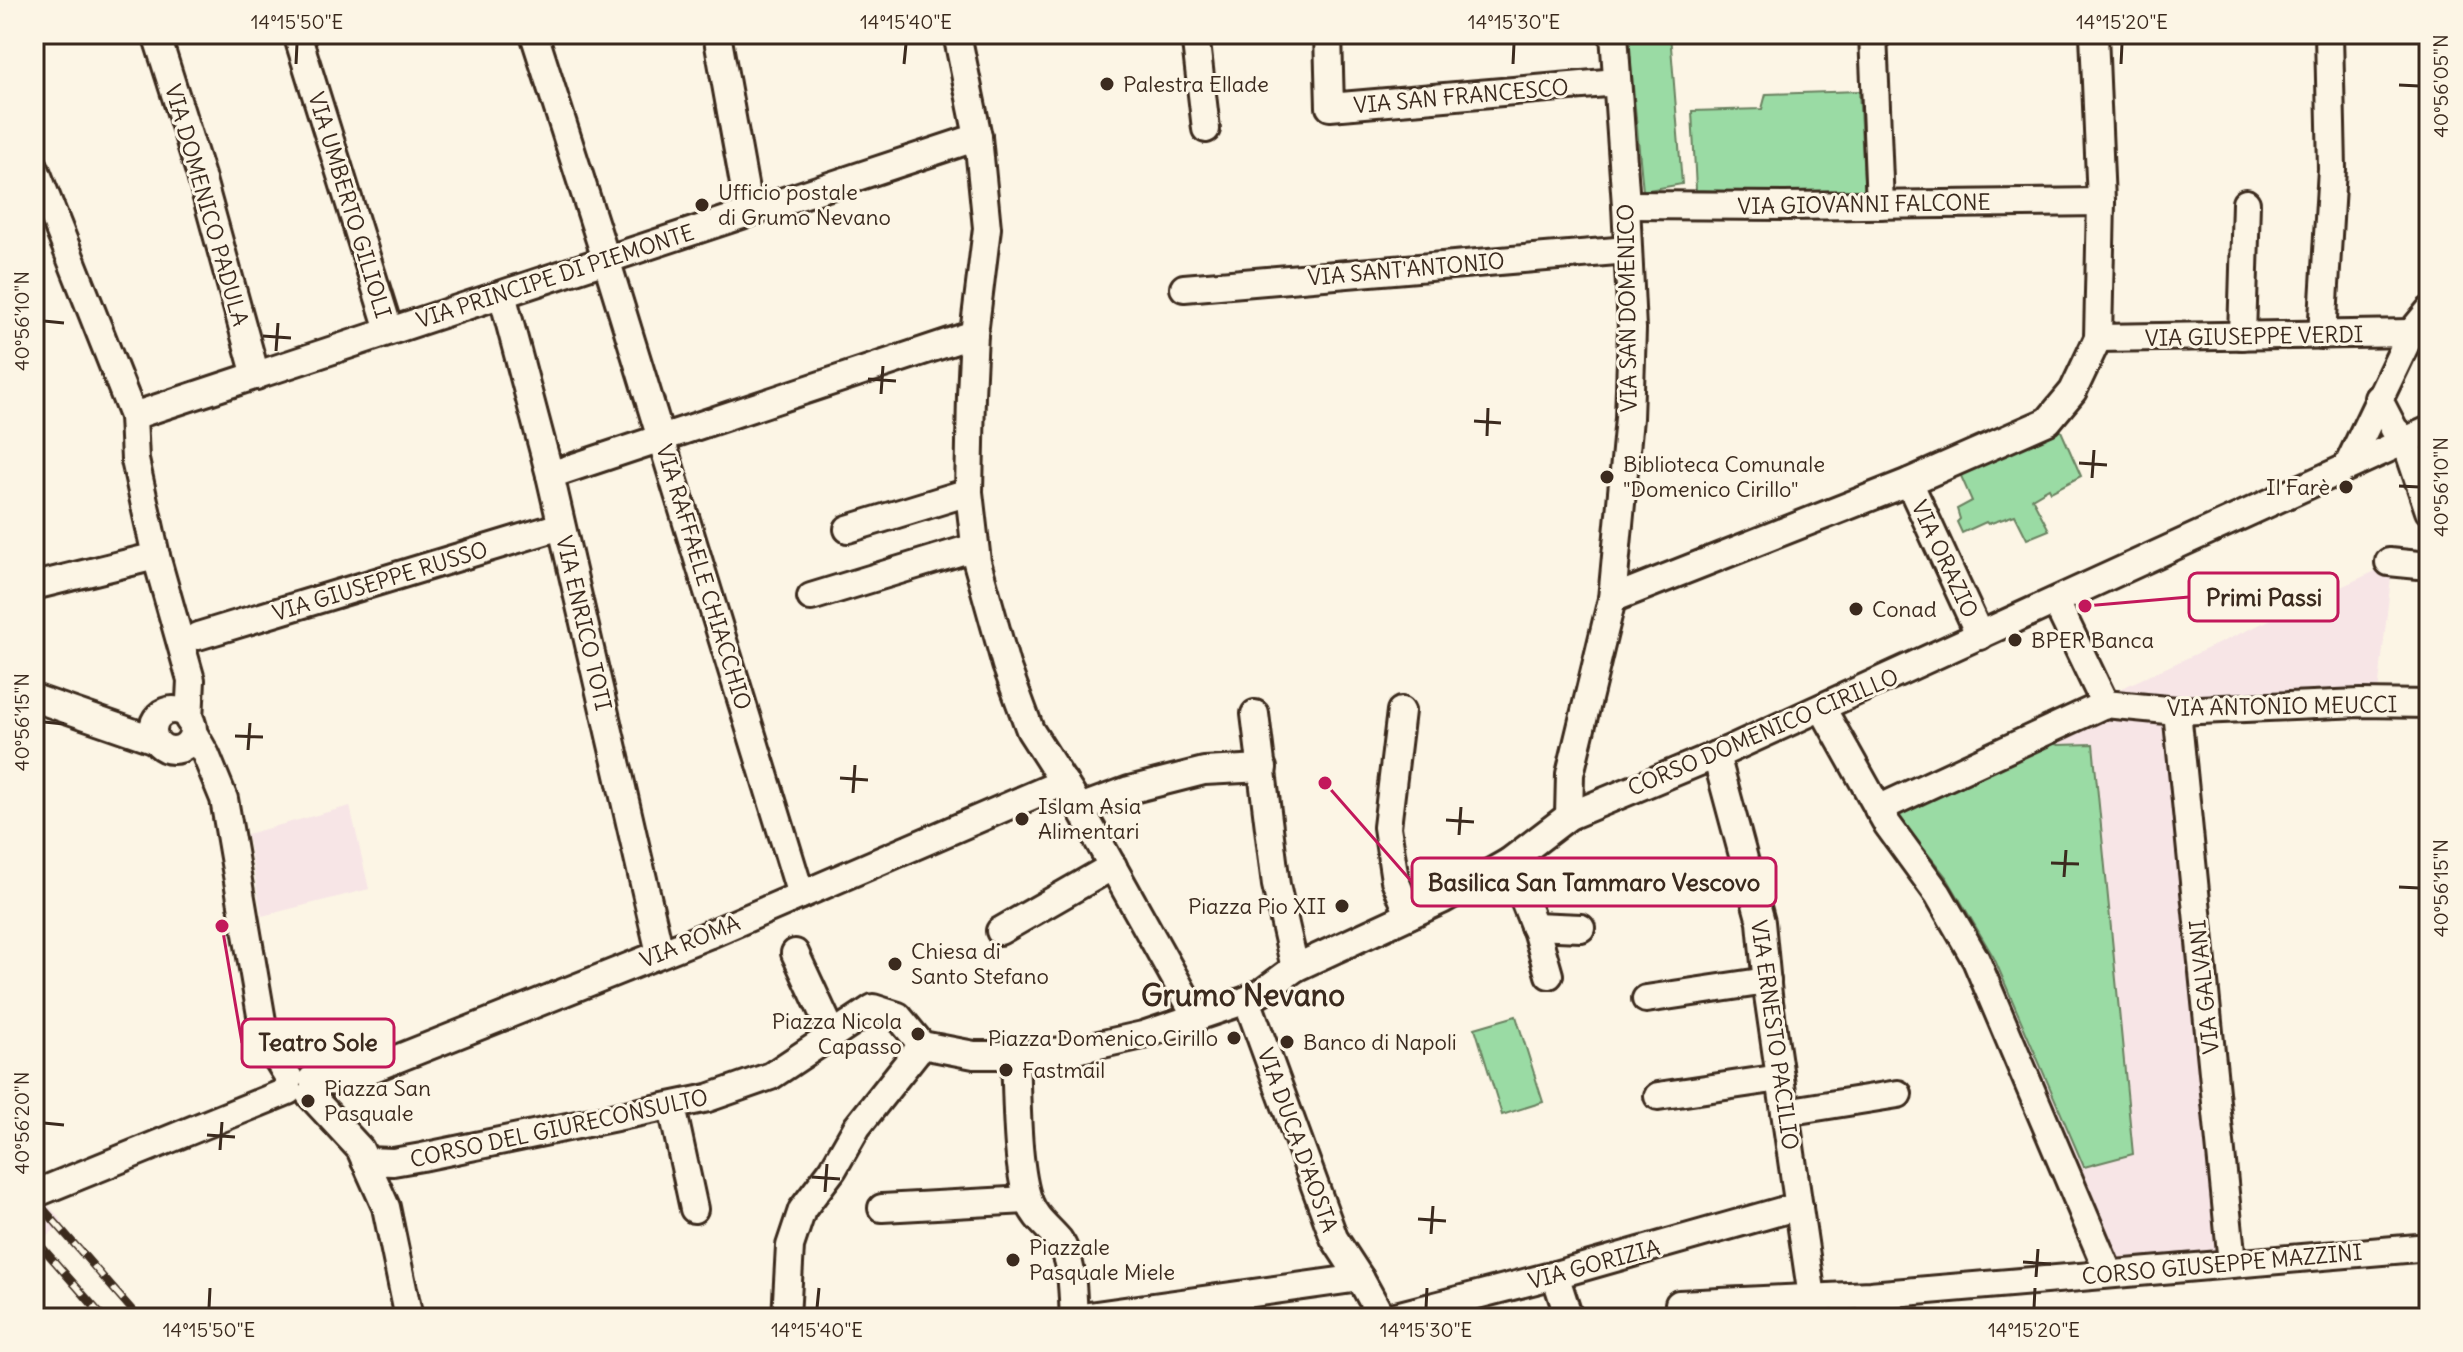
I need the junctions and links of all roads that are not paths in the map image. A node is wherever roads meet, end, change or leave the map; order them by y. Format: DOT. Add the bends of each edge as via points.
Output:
graph roads {
  1 [pos="156,34"];
  2 [pos="297,34"];
  3 [pos="534,34"];
  4 [pos="717,34"];
  5 [pos="957,34"];
  6 [pos="1195,34"];
  7 [pos="1328,34"];
  8 [pos="1614,34"];
  9 [pos="1873,34"];
  10 [pos="2094,34"];
  11 [pos="2329,34"];
  12 [pos="1617,82"];
  13 [pos="1206,129"];
  14 [pos="978,137"];
  15 [pos="34,166"];
  16 [pos="2101,202"];
  17 [pos="2246,203"];
  18 [pos="1626,205"];
  19 [pos="1880,205"];
  20 [pos="749,212"];
  21 [pos="1628,250"];
  22 [pos="606,259"];
  23 [pos="1184,288"];
  24 [pos="502,294"];
  25 [pos="2429,311"];
  26 [pos="389,330"];
  27 [pos="2411,333"];
  28 [pos="974,334"];
  29 [pos="2322,335"];
  30 [pos="2242,336"];
  31 [pos="2098,338"];
  32 [pos="256,376"];
  33 [pos="2378,398"];
  34 [pos="133,416"];
  35 [pos="2417,435"];
  36 [pos="661,438"];
  37 [pos="2345,467"];
  38 [pos="550,475"];
  39 [pos="1909,482"];
  40 [pos="969,492"];
  41 [pos="2429,511"];
  42 [pos="561,526"];
  43 [pos="848,529"];
  44 [pos="975,547"];
  45 [pos="156,556"];
  46 [pos="2389,562"];
  47 [pos="2429,566"];
  48 [pos="34,586"];
  49 [pos="811,597"];
  50 [pos="1612,599"];
  51 [pos="2056,602"];
  52 [pos="198,636"];
  53 [pos="1980,636"];
  54 [pos="34,698"];
  55 [pos="2105,704"];
  56 [pos="2429,704"];
  57 [pos="1822,708"];
  58 [pos="1401,711"];
  59 [pos="2177,711"];
  60 [pos="1255,714"];
  61 [pos="175,727"];
  62 [pos="1716,755"];
  63 [pos="1263,768"];
  64 [pos="1064,782"];
  65 [pos="1080,808"];
  66 [pos="1878,809"];
  67 [pos="1569,816"];
  68 [pos="1509,862"];
  69 [pos="1113,866"];
  70 [pos="801,895"];
  71 [pos="1409,915"];
  72 [pos="1534,926"];
  73 [pos="1581,928"];
  74 [pos="1000,931"];
  75 [pos="660,953"];
  76 [pos="795,953"];
  77 [pos="1295,968"];
  78 [pos="1549,975"];
  79 [pos="1767,981"];
  80 [pos="1256,996"];
  81 [pos="1646,999"];
  82 [pos="1206,1013"];
  83 [pos="833,1035"];
  84 [pos="922,1045"];
  85 [pos="1015,1055"];
  86 [pos="1780,1078"];
  87 [pos="300,1086"];
  88 [pos="1898,1094"];
  89 [pos="1658,1096"];
  90 [pos="672,1107"];
  91 [pos="1785,1112"];
  92 [pos="365,1161"];
  93 [pos="42,1191"];
  94 [pos="1028,1200"];
  95 [pos="1799,1206"];
  96 [pos="882,1208"];
  97 [pos="694,1209"];
  98 [pos="2429,1247"];
  99 [pos="2232,1263"];
  100 [pos="2109,1274"];
  101 [pos="1555,1275"];
  102 [pos="1360,1278"];
  103 [pos="1813,1307"];
  104 [pos="1679,1311"];
  105 [pos="34,1312"];
  106 [pos="38,1318"];
  107 [pos="409,1318"];
  108 [pos="786,1318"];
  109 [pos="1074,1318"];
  110 [pos="1385,1318"];
  111 [pos="1569,1318"];
  1 -- 32 [label="street, VIA DOMENICO PADULA"];
  2 -- 26 [label="street, VIA UMBERTO GILIOLI"];
  3 -- 22 [label="street, VIA RAFFAELE CHIACCHIO"];
  4 -- 20 [label="street"];
  5 -- 14 [label="street"];
  6 -- 13 [label="street"];
  7 -- 12 [label="street, VIA SAN FRANCESCO" via="1330,107"];
  8 -- 12 [label="street, VIA SAN DOMENICO"];
  9 -- 19 [label="street"];
  10 -- 16 [label="street"];
  11 -- 29 [label="street" via="2332,169"];
  12 -- 18 [label="street, VIA SAN DOMENICO"];
  14 -- 20 [label="street, VIA PRINCIPE DI PIEMONTE"];
  14 -- 28 [label="street" via="987,228"];
  15 -- 34 [label="street"];
  16 -- 19 [label="street, VIA GIOVANNI FALCONE"];
  16 -- 31 [label="street"];
  17 -- 30 [label="street"];
  18 -- 19 [label="street, VIA GIOVANNI FALCONE"];
  18 -- 21 [label="street, VIA SAN DOMENICO"];
  20 -- 22 [label="street, VIA PRINCIPE DI PIEMONTE"];
  21 -- 23 [label="street, VIA SANT'ANTONIO"];
  21 -- 50 [label="street, VIA SAN DOMENICO" via="1629,418"];
  22 -- 24 [label="street, VIA PRINCIPE DI PIEMONTE"];
  22 -- 36 [label="street, VIA RAFFAELE CHIACCHIO"];
  24 -- 26 [label="street, VIA PRINCIPE DI PIEMONTE"];
  24 -- 38 [label="street, VIA ENRICO TOTI"];
  25 -- 27 [label="street"];
  26 -- 32 [label="street, VIA PRINCIPE DI PIEMONTE"];
  27 -- 29 [label="street, VIA GIUSEPPE VERDI"];
  27 -- 33 [label="street"];
  28 -- 36 [label="street"];
  28 -- 40 [label="street"];
  29 -- 30 [label="street, VIA GIUSEPPE VERDI"];
  30 -- 31 [label="street, VIA GIUSEPPE VERDI"];
  31 -- 39 [label="street" via="2073,391 2048,421"];
  32 -- 34 [label="street, VIA PRINCIPE DI PIEMONTE"];
  33 -- 35 [label="street" via="2394,429"];
  33 -- 37 [label="street"];
  34 -- 45 [label="street" via="135,460"];
  35 -- 37 [label="street, CORSO DOMENICO CIRILLO"];
  35 -- 41 [label="street"];
  36 -- 38 [label="street"];
  36 -- 70 [label="street, VIA RAFFAELE CHIACCHIO"];
  37 -- 51 [label="street, CORSO DOMENICO CIRILLO"];
  38 -- 42 [label="street, VIA ENRICO TOTI"];
  39 -- 50 [label="street"];
  39 -- 53 [label="street, VIA ORAZIO"];
  40 -- 43 [label="street"];
  40 -- 44 [label="street"];
  42 -- 52 [label="street, VIA GIUSEPPE RUSSO"];
  42 -- 75 [label="street, VIA ENRICO TOTI"];
  44 -- 49 [label="street"];
  44 -- 64 [label="street" via="1006,665 1030,730"];
  45 -- 48 [label="street"];
  45 -- 61 [label="street" via="191,680"];
  46 -- 47 [label="street"];
  50 -- 67 [label="street, VIA SAN DOMENICO" via="1570,774"];
  51 -- 53 [label="street, CORSO DOMENICO CIRILLO"];
  51 -- 55 [label="street"];
  53 -- 57 [label="street, CORSO DOMENICO CIRILLO"];
  54 -- 61 [label="street" via="85,715"];
  55 -- 59 [label="street, VIA ANTONIO MEUCCI"];
  55 -- 66 [label="street"];
  56 -- 59 [label="street, VIA ANTONIO MEUCCI"];
  57 -- 62 [label="street, CORSO DOMENICO CIRILLO"];
  57 -- 66 [label="street"];
  58 -- 71 [label="street" via="1387,827 1395,880"];
  59 -- 99 [label="street, VIA GALVANI"];
  60 -- 63 [label="street"];
  61 -- 87 [label="street" via="206,755 224,799 263,1027 268,1044"];
  62 -- 67 [label="street, CORSO DOMENICO CIRILLO"];
  62 -- 79 [label="street, VIA ERNESTO PACILIO" via="1761,922"];
  63 -- 65 [label="street" via="1204,771"];
  63 -- 77 [label="street" via="1276,885"];
  64 -- 65 [label="street"];
  64 -- 70 [label="street, VIA ROMA"];
  65 -- 69 [label="street"];
  66 -- 100 [label="street" via="1938,894 1976,960"];
  67 -- 68 [label="street, CORSO DOMENICO CIRILLO"];
  68 -- 71 [label="street, CORSO DOMENICO CIRILLO"];
  68 -- 72 [label="street"];
  69 -- 74 [label="street"];
  69 -- 82 [label="street"];
  70 -- 75 [label="street, VIA ROMA"];
  71 -- 77 [label="street, CORSO DOMENICO CIRILLO"];
  72 -- 73 [label="street"];
  72 -- 78 [label="street"];
  75 -- 87 [label="street, VIA ROMA" via="341,1081"];
  76 -- 83 [label="street"];
  77 -- 80 [label="street, CORSO DOMENICO CIRILLO"];
  79 -- 81 [label="street"];
  79 -- 86 [label="street, VIA ERNESTO PACILIO"];
  80 -- 82 [label="street, CORSO DOMENICO CIRILLO"];
  80 -- 102 [label="street, VIA DUCA D'AOSTA" via="1334,1238"];
  82 -- 85 [label="street, CORSO DOMENICO CIRILLO" via="1076,1050"];
  83 -- 84 [label="street, CORSO DEL GIURECONSULTO" via="873,1008 898,1016"];
  83 -- 90 [label="street, CORSO DEL GIURECONSULTO" via="771,1076"];
  84 -- 85 [label="street, CORSO DOMENICO CIRILLO" via="974,1055"];
  84 -- 108 [label="street" via="857,1127 802,1210 790,1246"];
  85 -- 94 [label="street"];
  86 -- 89 [label="street"];
  86 -- 91 [label="street, VIA ERNESTO PACILIO"];
  87 -- 92 [label="street" via="360,1149"];
  87 -- 93 [label="street, VIA ROMA"];
  88 -- 91 [label="street"];
  90 -- 92 [label="street, CORSO DEL GIURECONSULTO" via="393,1162"];
  90 -- 97 [label="street"];
  91 -- 95 [label="street, VIA ERNESTO PACILIO"];
  92 -- 107 [label="street" via="386,1207"];
  94 -- 96 [label="street"];
  94 -- 109 [label="street" via="1069,1259"];
  95 -- 101 [label="street, VIA GORIZIA"];
  95 -- 103 [label="street, VIA ERNESTO PACILIO"];
  98 -- 99 [label="street, CORSO GIUSEPPE MAZZINI"];
  99 -- 100 [label="street, CORSO GIUSEPPE MAZZINI"];
  100 -- 103 [label="street, CORSO GIUSEPPE MAZZINI" via="1870,1295"];
  101 -- 110 [label="street, VIA GORIZIA"];
  101 -- 111 [label="street"];
  102 -- 109 [label="street"];
  102 -- 110 [label="street, VIA DUCA D'AOSTA"];
  103 -- 104 [label="street, CORSO GIUSEPPE MAZZINI"];
  105 -- 106 [label="street"];
}
